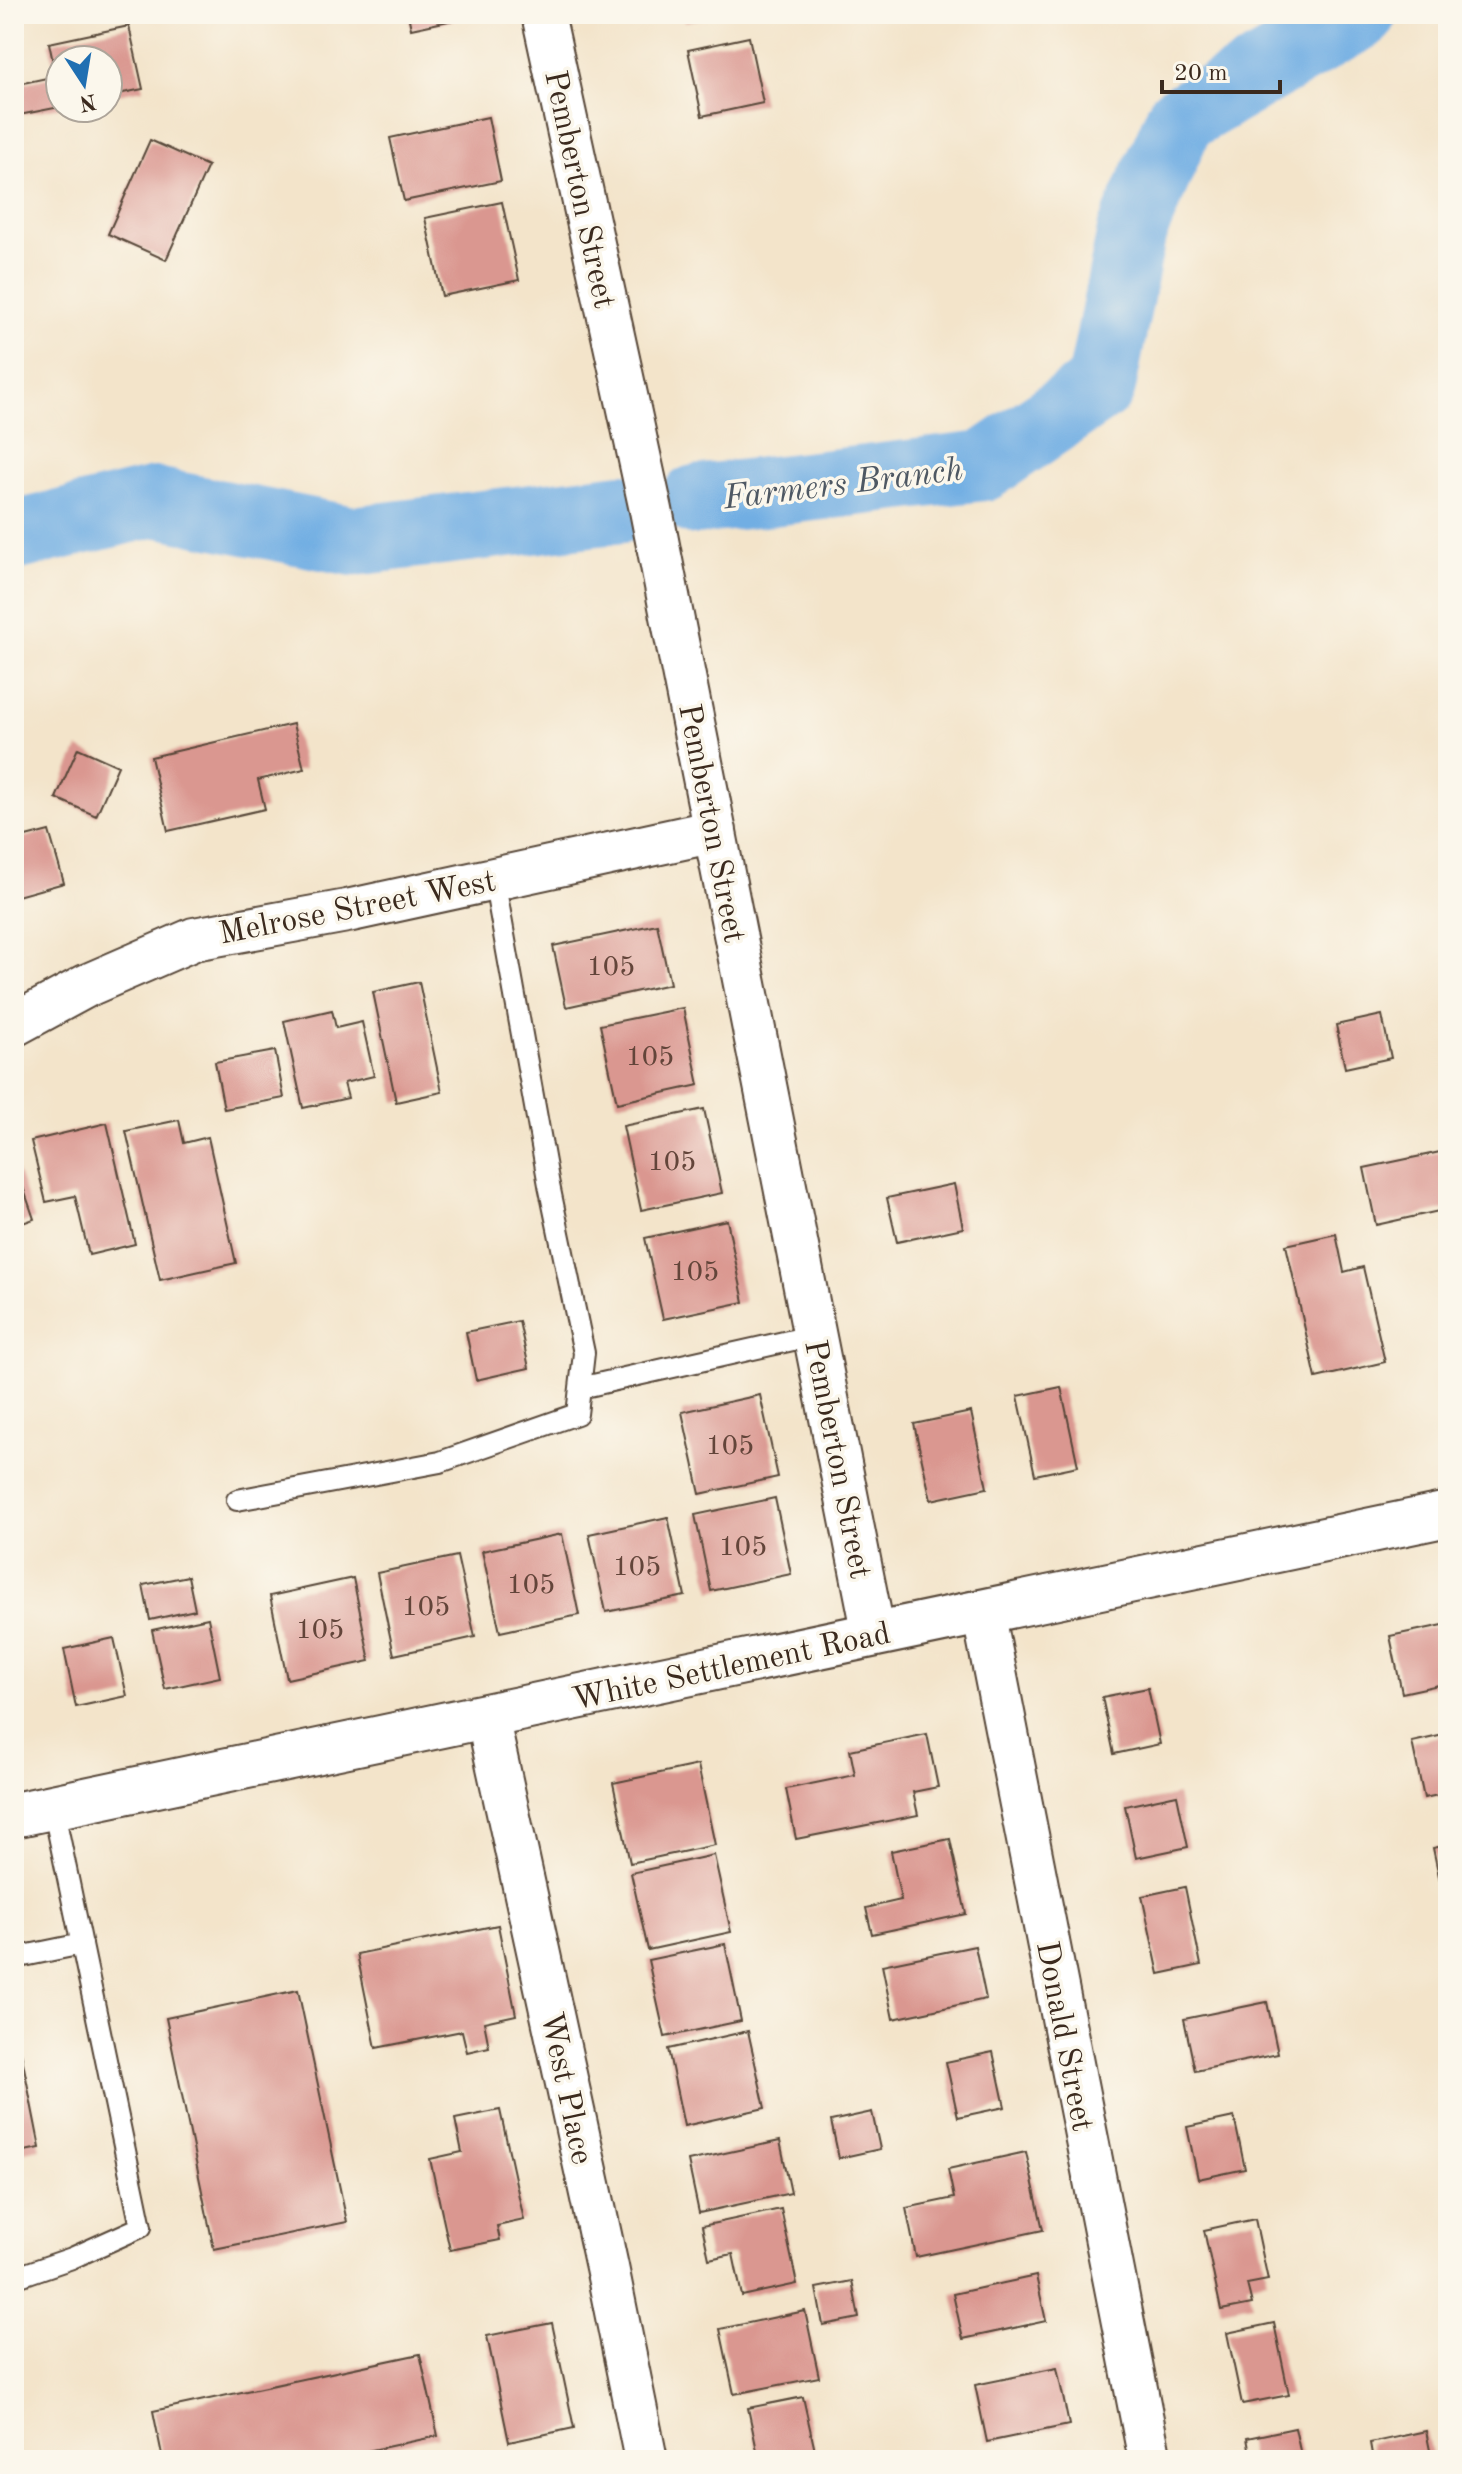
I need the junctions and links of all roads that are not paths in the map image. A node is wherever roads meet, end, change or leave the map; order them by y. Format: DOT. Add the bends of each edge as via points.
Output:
graph roads {
  1 [pos="543,14"];
  2 [pos="715,831"];
  3 [pos="494,879"];
  4 [pos="14,1025"];
  5 [pos="815,1335"];
  6 [pos="580,1388"];
  7 [pos="237,1500"];
  8 [pos="1448,1514"];
  9 [pos="983,1611"];
  10 [pos="874,1635"];
  11 [pos="487,1716"];
  12 [pos="34,1811"];
  13 [pos="82,1944"];
  14 [pos="14,1958"];
  15 [pos="14,2278"];
  16 [pos="646,2460"];
  17 [pos="1150,2460"];
  1 -- 2 [label="street, Pemberton Street"];
  2 -- 3 [label="street, Melrose Street West"];
  2 -- 5 [label="street, Pemberton Street"];
  3 -- 4 [label="street, Melrose Street West" via="194,939 88,985"];
  3 -- 6 [label="lane" via="584,1353"];
  5 -- 6 [label="lane"];
  5 -- 10 [label="street, Pemberton Street"];
  6 -- 7 [label="lane" via="577,1414 440,1462"];
  8 -- 9 [label="main road, White Settlement Road"];
  9 -- 10 [label="main road, White Settlement Road"];
  9 -- 17 [label="street, Donald Street"];
  10 -- 11 [label="main road, White Settlement Road"];
  11 -- 12 [label="main road, White Settlement Road"];
  11 -- 16 [label="street, West Place"];
  12 -- 13 [label="lane"];
  13 -- 14 [label="lane"];
  13 -- 15 [label="lane" via="141,2227"];
}
